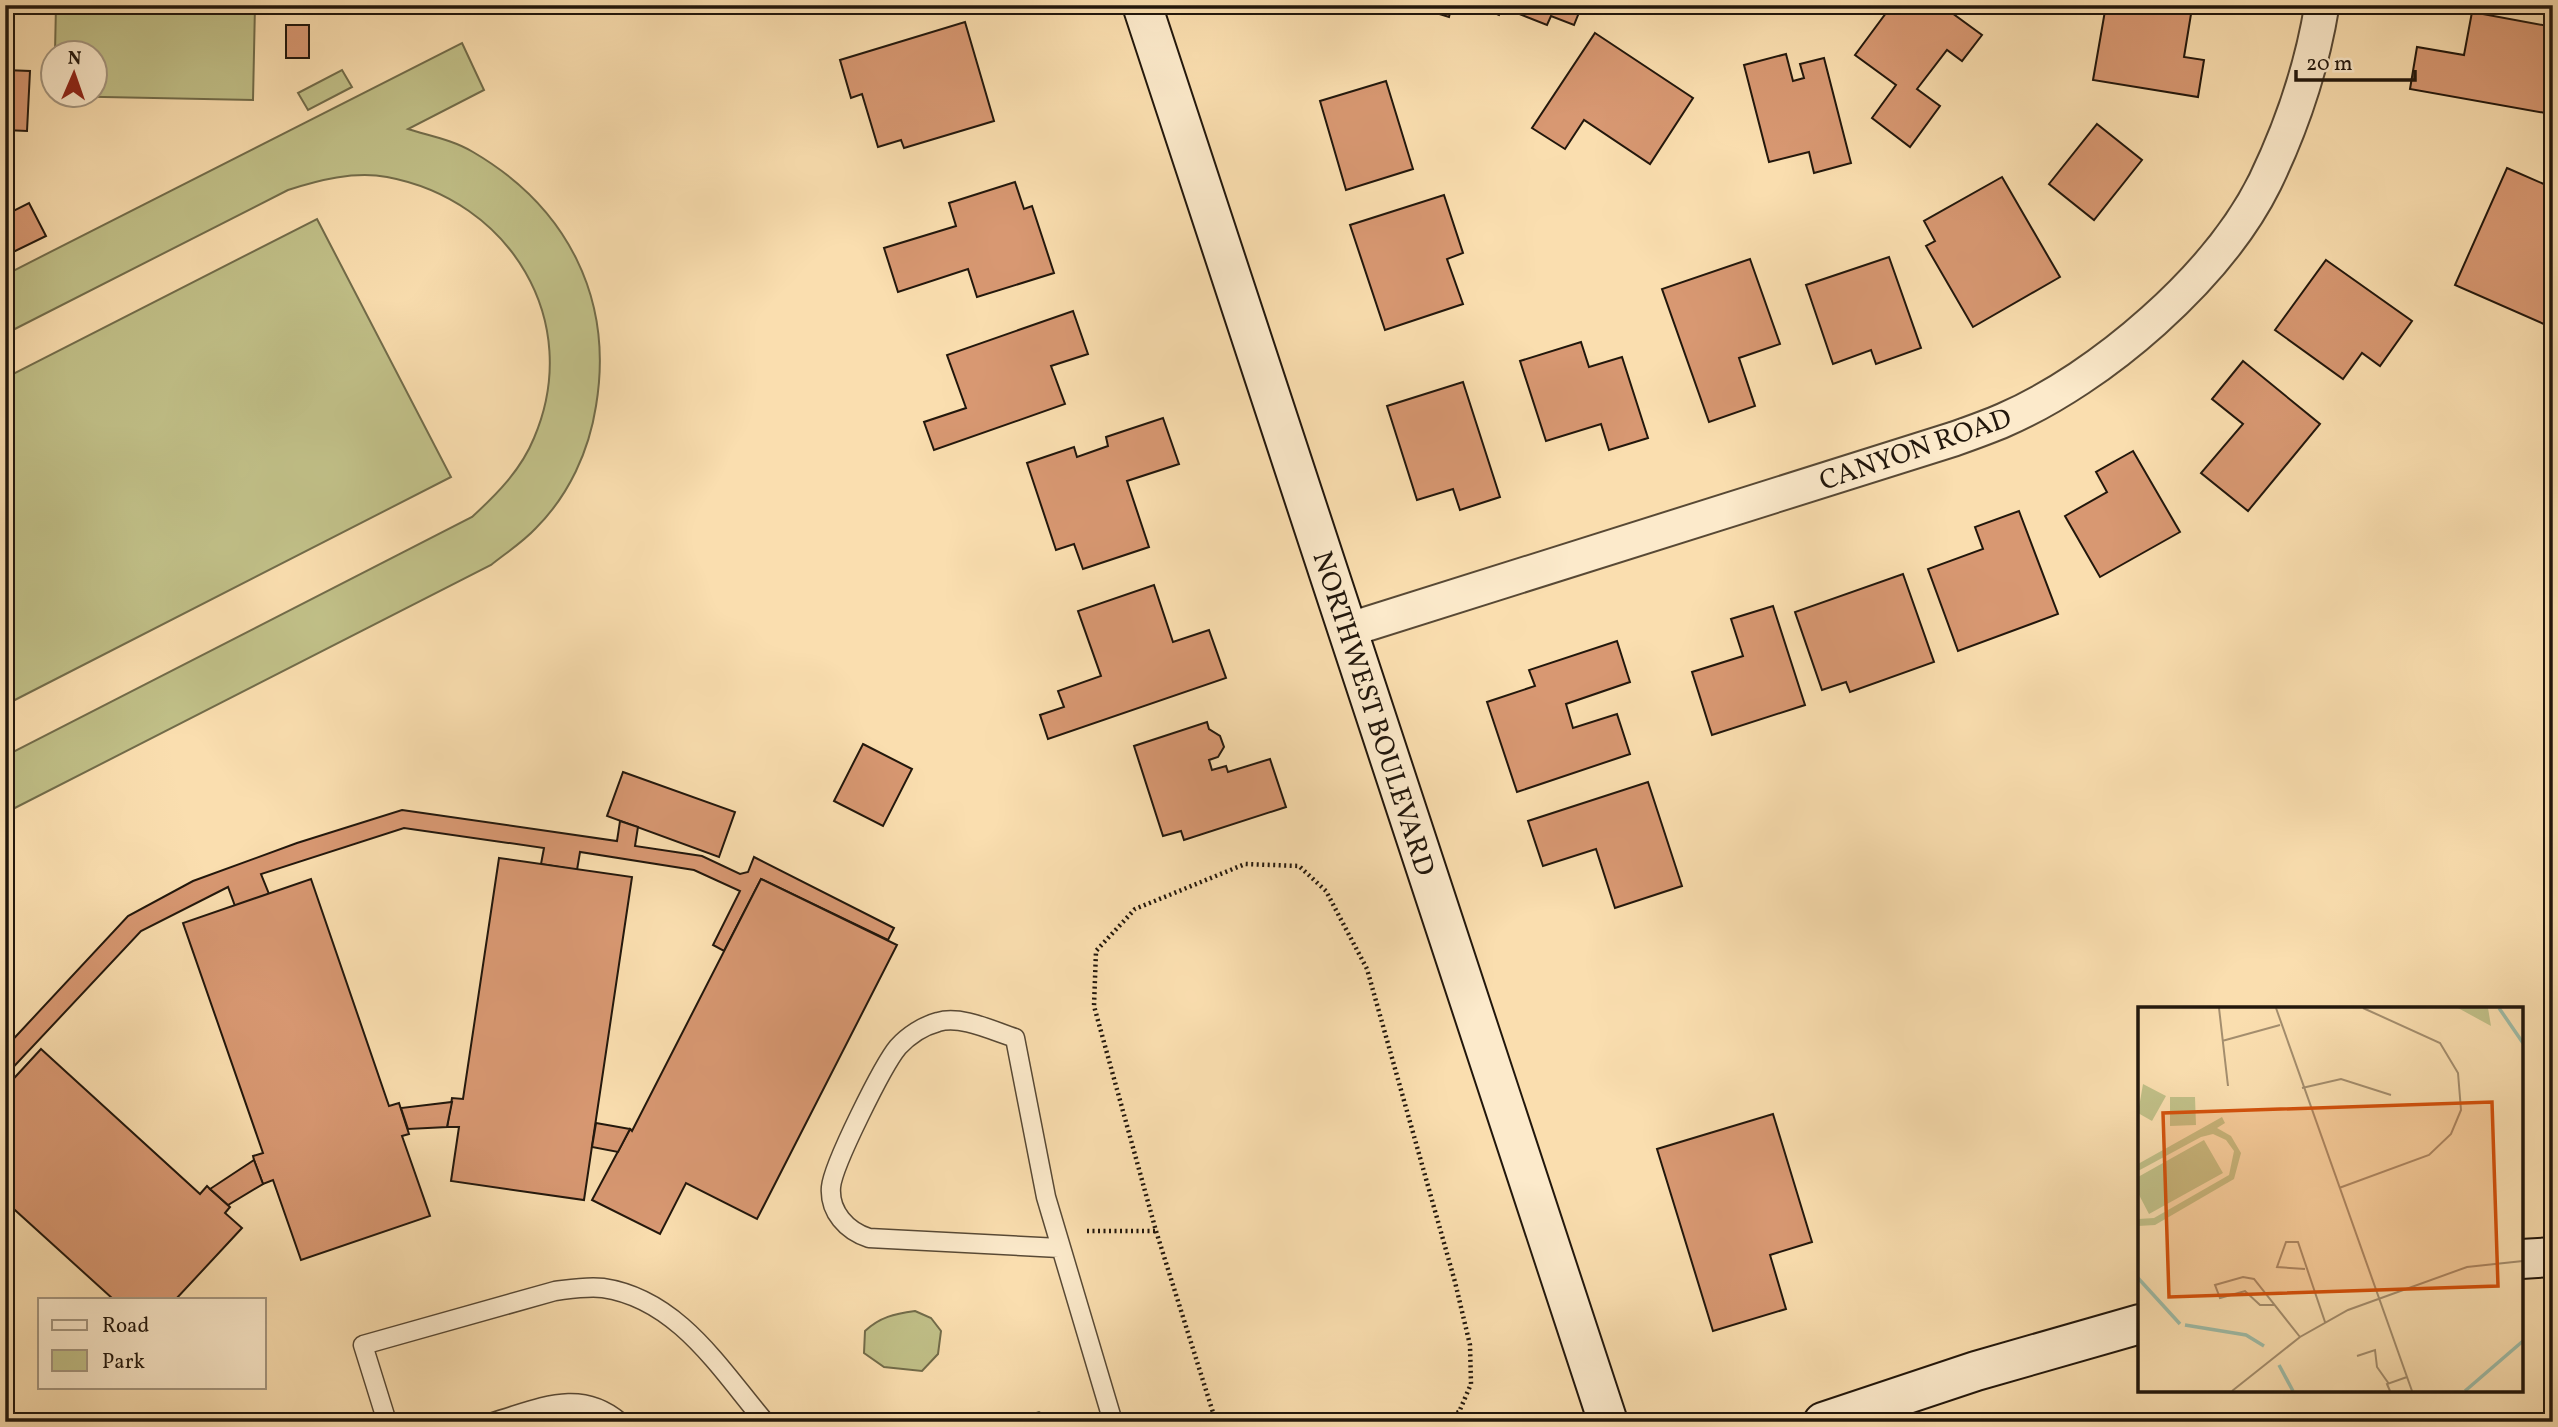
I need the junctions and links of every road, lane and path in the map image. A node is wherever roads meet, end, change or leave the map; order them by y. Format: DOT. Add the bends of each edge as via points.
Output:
graph roads {
  1 [pos="1142,5"];
  2 [pos="2322,5"];
  3 [pos="1348,630"];
  4 [pos="1156,1231"];
  5 [pos="1057,1240"];
  6 [pos="2553,1257"];
  7 [pos="2523,1259"];
  8 [pos="2138,1325"];
  9 [pos="387,1422"];
  10 [pos="493,1422"];
  11 [pos="620,1422"];
  12 [pos="765,1422"];
  13 [pos="1113,1422"];
  14 [pos="1216,1422"];
  15 [pos="1434,1422"];
  16 [pos="1608,1422"];
  17 [pos="1823,1422"];
  1 -- 3 [label="street, NORTHWEST BOULEVARD"];
  2 -- 3 [label="street, CANYON ROAD" via="2314,52 2285,135 2264,184 2231,236 2166,308 2114,354 2064,387 2006,419 1954,439"];
  3 -- 16 [label="street, NORTHWEST BOULEVARD"];
  4 -- 5 [label="path"];
  4 -- 14 [label="path"];
  4 -- 15 [label="path" via="1094,1006 1096,951 1135,909 1245,864 1299,866 1326,891 1367,969 1455,1282 1470,1345 1471,1384 1459,1412"];
  5 -- 5 [label="lane" via="1015,1038 962,1022 940,1021 920,1029 898,1047 881,1074 835,1169 831,1188 843,1223 869,1238"];
  5 -- 13 [label="lane"];
  6 -- 7 [label="street"];
  8 -- 17 [label="street" via="1976,1371"];
  9 -- 12 [label="lane" via="363,1346 581,1287 635,1296 663,1311 687,1330"];
  10 -- 11 [label="lane" via="575,1401 589,1403"];
}
